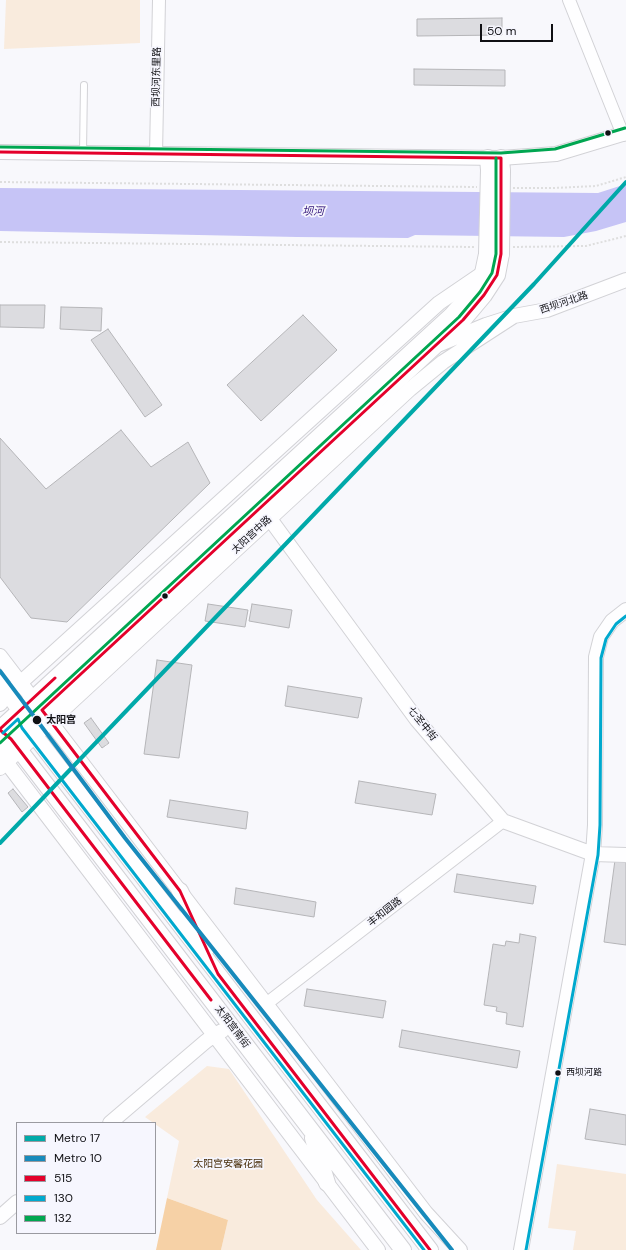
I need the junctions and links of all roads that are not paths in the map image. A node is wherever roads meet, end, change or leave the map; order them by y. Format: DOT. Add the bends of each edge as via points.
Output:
graph roads {
  1 [pos="159,0"];
  2 [pos="569,0"];
  3 [pos="84,85"];
  4 [pos="625,134"];
  5 [pos="0,152"];
  6 [pos="83,152"];
  7 [pos="156,154"];
  8 [pos="495,164"];
  9 [pos="493,250"];
  10 [pos="483,273"];
  11 [pos="626,280"];
  12 [pos="514,316"];
  13 [pos="434,347"];
  14 [pos="259,466"];
  15 [pos="295,496"];
  16 [pos="239,509"];
  17 [pos="270,519"];
  18 [pos="237,529"];
  19 [pos="148,567"];
  20 [pos="160,581"];
  21 [pos="626,610"];
  22 [pos="0,656"];
  23 [pos="20,682"];
  24 [pos="3,693"];
  25 [pos="20,710"];
  26 [pos="41,710"];
  27 [pos="30,730"];
  28 [pos="5,747"];
  29 [pos="503,821"];
  30 [pos="593,854"];
  31 [pos="626,855"];
  32 [pos="180,891"];
  33 [pos="218,974"];
  34 [pos="266,1004"];
  35 [pos="232,1027"];
  36 [pos="214,1035"];
  37 [pos="111,1122"];
  38 [pos="310,1129"];
  39 [pos="326,1183"];
  40 [pos="16,1203"];
  41 [pos="0,1217"];
  42 [pos="378,1250"];
  43 [pos="403,1250"];
  44 [pos="430,1250"];
  45 [pos="460,1250"];
  46 [pos="521,1250"];
  1 -- 7 [label="street, 西坝河东里路"];
  2 -- 4 [label="street"];
  3 -- 6 [label="lane"];
  4 -- 8 [label="street" via="556,154"];
  5 -- 6 [label="street"];
  6 -- 7 [label="street"];
  7 -- 8 [label="street"];
  8 -- 9 [label="main road, bridge"];
  9 -- 10 [label="main road, 太阳宫中路"];
  9 -- 13 [label="main road, 太阳宫中路" via="496,275 463,320"];
  10 -- 14 [label="street" via="439,303"];
  10 -- 16 [label="main road, 太阳宫中路" via="473,291 451,316"];
  11 -- 12 [label="street, 西坝河北路" via="548,310"];
  12 -- 13 [label="street, 西坝河北路"];
  12 -- 15 [label="street, 太阳宫中路" via="444,362 410,389"];
  13 -- 18 [label="main road, 太阳宫中路"];
  14 -- 16 [label="street"];
  14 -- 19 [label="street"];
  15 -- 17 [label="street, 太阳宫中路"];
  15 -- 18 [label="street"];
  16 -- 20 [label="main road, 太阳宫中路"];
  17 -- 26 [label="street, 太阳宫中路"];
  17 -- 29 [label="street, 七圣中街" via="417,720"];
  18 -- 26 [label="main road, 太阳宫中路"];
  19 -- 20 [label="street"];
  19 -- 23 [label="street"];
  20 -- 26 [label="main road, 太阳宫中路"];
  21 -- 30 [label="street" via="612,621 601,637 596,657"];
  22 -- 23 [label="street"];
  23 -- 24 [label="street"];
  23 -- 26 [label="street"];
  24 -- 25 [label="main road, 太阳宫南街"];
  25 -- 26 [label="main road, 太阳宫中路"];
  25 -- 27 [label="main road, 太阳宫南街"];
  25 -- 28 [label="main road, 太阳宫中路"];
  26 -- 27 [label="main road, 太阳宫中路"];
  26 -- 32 [label="street"];
  27 -- 28 [label="main road, 太阳宫中路"];
  27 -- 33 [label="main road, 太阳宫南街"];
  28 -- 35 [label="main road, 太阳宫南街"];
  28 -- 36 [label="street, 太阳宫南街"];
  29 -- 30 [label="street, 七圣中街"];
  29 -- 34 [label="street, 丰和园路"];
  30 -- 31 [label="street, 七圣中街"];
  30 -- 46 [label="street"];
  32 -- 33 [label="main road"];
  32 -- 34 [label="street"];
  33 -- 44 [label="main road, 太阳宫南街"];
  34 -- 45 [label="street" via="426,1213"];
  35 -- 36 [label="street"];
  35 -- 38 [label="main road, 太阳宫南街"];
  36 -- 37 [label="street"];
  36 -- 39 [label="street, 太阳宫南街"];
  38 -- 39 [label="main road"];
  38 -- 43 [label="main road, 太阳宫南街"];
  39 -- 42 [label="street, 太阳宫南街"];
  40 -- 41 [label="street"];
}
